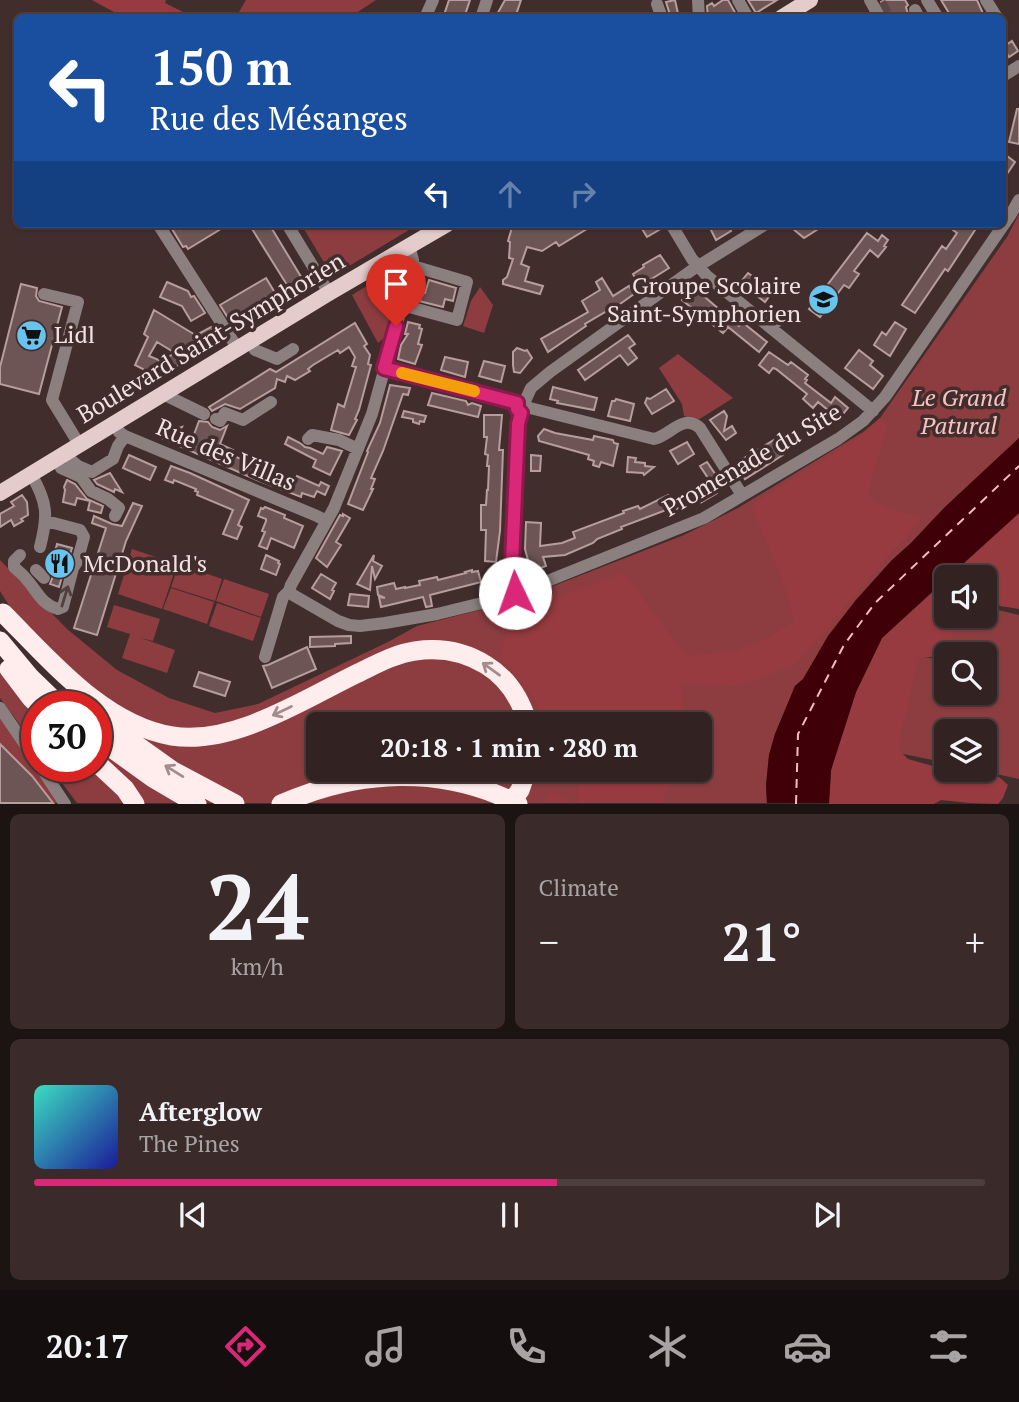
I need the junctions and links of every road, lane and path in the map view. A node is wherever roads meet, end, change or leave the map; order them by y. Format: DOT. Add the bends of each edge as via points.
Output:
graph roads {
  1 [pos="810,0"];
  2 [pos="657,4"];
  3 [pos="661,14"];
  4 [pos="787,14"];
  5 [pos="1019,200"];
  6 [pos="1006,221"];
  7 [pos="161,228"];
  8 [pos="290,228"];
  9 [pos="436,228"];
  10 [pos="674,228"];
  11 [pos="760,228"];
  12 [pos="1001,228"];
  13 [pos="409,246"];
  14 [pos="413,266"];
  15 [pos="698,267"];
  16 [pos="329,293"];
  17 [pos="44,294"];
  18 [pos="402,305"];
  19 [pos="789,318"];
  20 [pos="771,328"];
  21 [pos="244,345"];
  22 [pos="293,349"];
  23 [pos="384,368"];
  24 [pos="163,394"];
  25 [pos="271,402"];
  26 [pos="523,406"];
  27 [pos="873,411"];
  28 [pos="120,430"];
  29 [pos="308,439"];
  30 [pos="79,444"];
  31 [pos="358,449"];
  32 [pos="63,461"];
  33 [pos="31,474"];
  34 [pos="0,493"];
  35 [pos="742,495"];
  36 [pos="115,516"];
  37 [pos="46,520"];
  38 [pos="326,521"];
  39 [pos="40,547"];
  40 [pos="20,555"];
  41 [pos="289,591"];
  42 [pos="515,593"];
  43 [pos="1,611"];
  44 [pos="0,640"];
  45 [pos="0,657"];
  46 [pos="265,657"];
  47 [pos="26,691"];
  48 [pos="44,691"];
  49 [pos="70,691"];
  50 [pos="0,709"];
  51 [pos="524,712"];
  52 [pos="112,727"];
  53 [pos="21,739"];
  54 [pos="112,749"];
  55 [pos="112,777"];
  56 [pos="50,782"];
  57 [pos="523,782"];
  58 [pos="503,798"];
  59 [pos="65,803"];
  60 [pos="135,803"];
  61 [pos="197,803"];
  62 [pos="234,803"];
  63 [pos="281,803"];
  64 [pos="518,803"];
  1 -- 4 [label="main road"];
  2 -- 3 [label="street"];
  5 -- 6 [label="street, Promenade du Site"];
  7 -- 21 [label="street"];
  8 -- 16 [label="street"];
  9 -- 13 [label="main road, Boulevard Saint-Symphorien"];
  10 -- 15 [label="street"];
  11 -- 15 [label="street"];
  12 -- 27 [label="street, Promenade du Site"];
  13 -- 14 [label="street"];
  13 -- 16 [label="main road, Boulevard Saint-Symphorien"];
  14 -- 18 [label="street"];
  14 -- 18 [label="street" via="467,282 457,320"];
  15 -- 20 [label="street"];
  15 -- 26 [label="street" via="550,372 531,388"];
  16 -- 21 [label="main road, Boulevard Saint-Symphorien"];
  17 -- 30 [label="street" via="78,302 52,400"];
  18 -- 23 [label="street"];
  19 -- 20 [label="street" via="783,313"];
  20 -- 27 [label="street"];
  21 -- 22 [label="street" via="277,359"];
  21 -- 24 [label="main road, Boulevard Saint-Symphorien"];
  23 -- 26 [label="street"];
  23 -- 31 [label="street"];
  24 -- 25 [label="street" via="220,421 225,413 243,420"];
  24 -- 28 [label="main road, Boulevard Saint-Symphorien"];
  26 -- 35 [label="street" via="654,439 691,422 700,428"];
  26 -- 42 [label="street" via="518,424"];
  27 -- 35 [label="street, Promenade du Site" via="838,439"];
  28 -- 30 [label="main road, Boulevard Saint-Symphorien"];
  28 -- 32 [label="street" via="113,459 92,472"];
  28 -- 38 [label="street, Rue des Villas"];
  29 -- 31 [label="street" via="312,435 332,438"];
  30 -- 32 [label="main road, Boulevard Saint-Symphorien"];
  31 -- 38 [label="street"];
  32 -- 33 [label="main road, Boulevard Saint-Symphorien"];
  32 -- 36 [label="street" via="91,491 119,508"];
  33 -- 34 [label="main road, Boulevard Saint-Symphorien"];
  33 -- 37 [label="street" via="41,492"];
  35 -- 42 [label="street, Promenade du Site" via="704,518"];
  37 -- 39 [label="street"];
  40 -- 37 [label="street, one-way" via="13,564 36,577 34,591 53,608 63,607 84,537 80,530"];
  38 -- 41 [label="street"];
  41 -- 42 [label="street, Promenade du Site" via="338,621 360,626 437,614"];
  41 -- 46 [label="street"];
  43 -- 49 [label="highway"];
  51 -- 43 [label="highway, one-way" via="497,672 472,656 440,649 387,659 256,723 193,738 172,736 104,708"];
  44 -- 48 [label="highway"];
  45 -- 47 [label="highway"];
  50 -- 53 [label="street"];
  62 -- 52 [label="highway, one-way" via="173,771"];
  54 -- 61 [label="highway"];
  55 -- 60 [label="highway"];
  56 -- 59 [label="street"];
  57 -- 58 [label="highway" via="520,790"];
  58 -- 63 [label="highway" via="451,781 398,776 335,784"];
  58 -- 64 [label="highway"];
}
